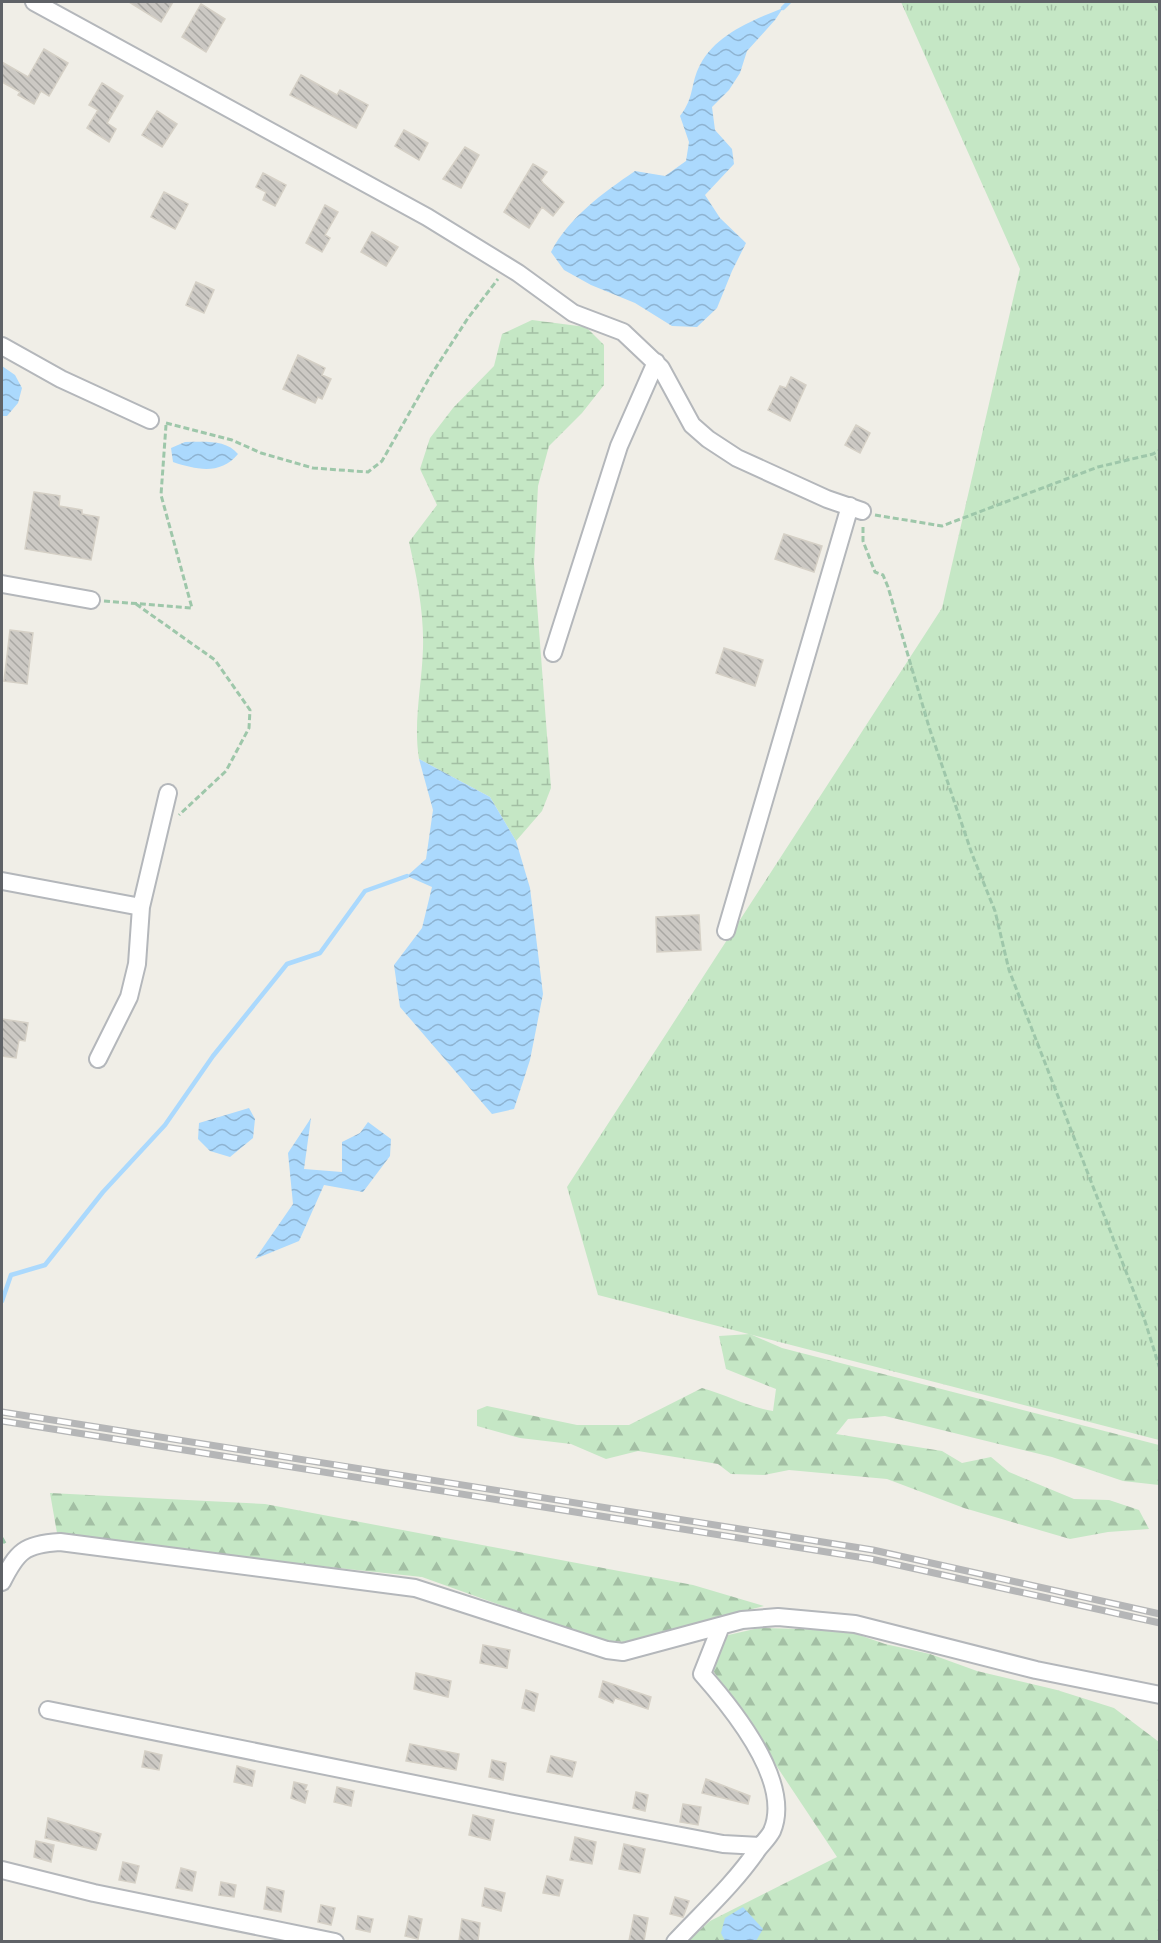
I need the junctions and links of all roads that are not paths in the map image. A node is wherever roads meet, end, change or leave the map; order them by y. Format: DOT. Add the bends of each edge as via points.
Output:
graph roads {
  1 [pos="34,2"];
  2 [pos="2,346"];
  3 [pos="656,362"];
  4 [pos="158,421"];
  5 [pos="2,584"];
  6 [pos="91,600"];
  7 [pos="553,653"];
  8 [pos="168,793"];
  9 [pos="2,881"];
  10 [pos="141,907"];
  11 [pos="726,931"];
  12 [pos="98,1059"];
  13 [pos="2,1582"];
  14 [pos="721,1626"];
  15 [pos="1160,1695"];
  16 [pos="48,1710"];
  17 [pos="760,1846"];
  18 [pos="2,1870"];
  19 [pos="335,1941"];
  20 [pos="675,1941"];
  1 -- 3 [label="street" via="427,217 573,314 623,332"];
  2 -- 4 [label="street" via="61,379"];
  3 -- 7 [label="street" via="619,446"];
  3 -- 11 [label="street" via="692,424 708,439 737,458 860,510"];
  5 -- 6 [label="street"];
  8 -- 10 [label="street"];
  9 -- 10 [label="street"];
  10 -- 12 [label="street" via="137,964 129,997"];
  13 -- 14 [label="street" via="14,1559 27,1547 60,1542 415,1588 607,1650 623,1652"];
  14 -- 15 [label="street" via="778,1617 855,1624 1036,1670"];
  14 -- 17 [label="street" via="702,1674 724,1699 767,1767 775,1797 772,1830"];
  16 -- 17 [label="street" via="723,1844"];
  17 -- 20 [label="street" via="736,1881"];
  18 -- 19 [label="street" via="94,1893"];
}
